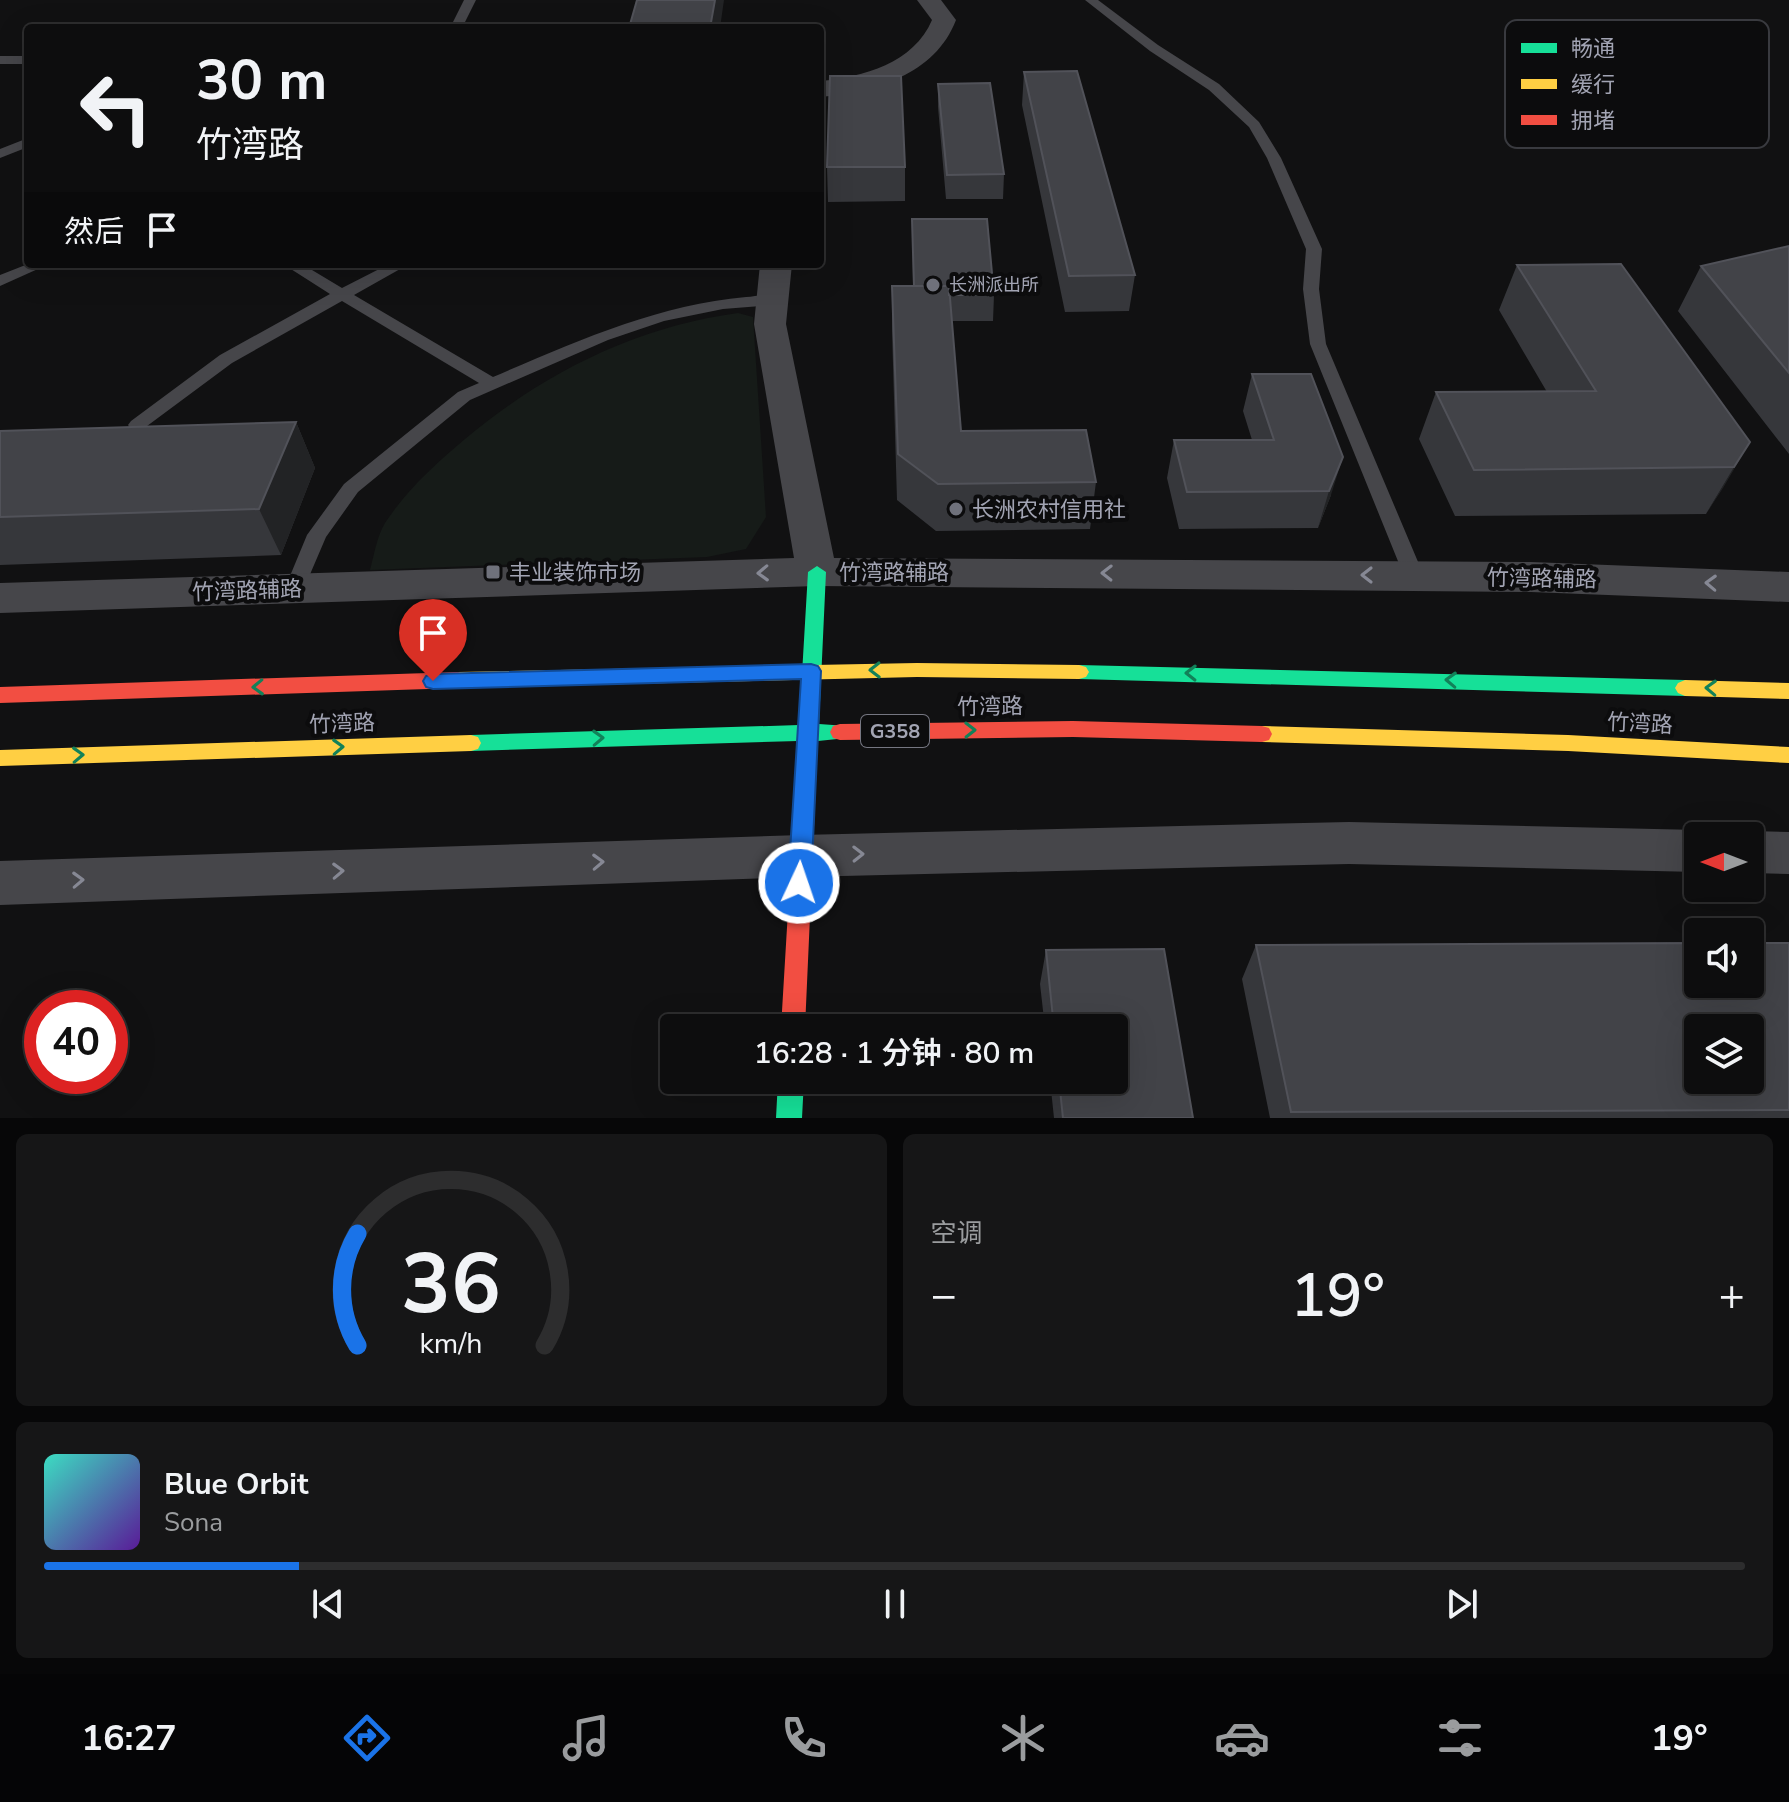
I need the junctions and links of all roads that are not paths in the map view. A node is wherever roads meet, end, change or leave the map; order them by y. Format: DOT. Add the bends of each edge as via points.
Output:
graph roads {
  1 [pos="470,0"];
  2 [pos="929,0"];
  3 [pos="1091,0"];
  4 [pos="458,24"];
  5 [pos="0,60"];
  6 [pos="24,60"];
  7 [pos="824,89"];
  8 [pos="0,139"];
  9 [pos="24,140"];
  10 [pos="24,142"];
  11 [pos="0,154"];
  12 [pos="31,268"];
  13 [pos="298,268"];
  14 [pos="394,268"];
  15 [pos="776,268"];
  16 [pos="0,281"];
  17 [pos="343,295"];
  18 [pos="773,300"];
  19 [pos="491,383"];
  20 [pos="137,425"];
  21 [pos="817,572"];
  22 [pos="1414,576"];
  23 [pos="1789,587"];
  24 [pos="295,588"];
  25 [pos="0,598"];
  26 [pos="811,671"];
  27 [pos="1789,691"];
  28 [pos="0,695"];
  29 [pos="807,732"];
  30 [pos="1789,755"];
  31 [pos="0,758"];
  32 [pos="1684,851"];
  33 [pos="1764,852"];
  34 [pos="1789,853"];
  35 [pos="801,856"];
  36 [pos="0,883"];
  37 [pos="794,1014"];
  38 [pos="790,1094"];
  39 [pos="789,1118"];
  1 -- 4 [label="lane"];
  2 -- 7 [label="street" via="944,20 934,42 888,74 861,85"];
  3 -- 22 [label="lane" via="1214,87 1254,125 1274,158 1314,249 1311,289 1318,344"];
  5 -- 6 [label="lane"];
  8 -- 9 [label="lane"];
  10 -- 11 [label="lane"];
  12 -- 16 [label="lane"];
  13 -- 17 [label="lane"];
  14 -- 17 [label="lane"];
  15 -- 18 [label="street"];
  17 -- 19 [label="lane"];
  17 -- 20 [label="lane" via="226,359"];
  18 -- 19 [label="lane" via="660,317"];
  18 -- 21 [label="street" via="770,324"];
  19 -- 24 [label="lane" via="464,396 351,488 317,535"];
  22 -- 21 [label="street, 竹湾路辅路, one-way"];
  21 -- 24 [label="street, 竹湾路辅路, one-way"];
  21 -- 26 [label="main road"];
  23 -- 22 [label="street, 竹湾路辅路, one-way"];
  24 -- 25 [label="street, 竹湾路辅路"];
  27 -- 26 [label="main road, 竹湾路, one-way" via="1027,670"];
  26 -- 28 [label="main road, 竹湾路, one-way"];
  26 -- 29 [label="main road"];
  29 -- 30 [label="main road, 竹湾路 / G358, one-way" via="1073,729"];
  31 -- 29 [label="main road, 竹湾路 / G358, one-way"];
  29 -- 35 [label="main road"];
  35 -- 32 [label="street, one-way" via="1349,843"];
  33 -- 34 [label="street"];
  36 -- 35 [label="street, one-way"];
  35 -- 37 [label="main road"];
  38 -- 39 [label="main road"];
}
